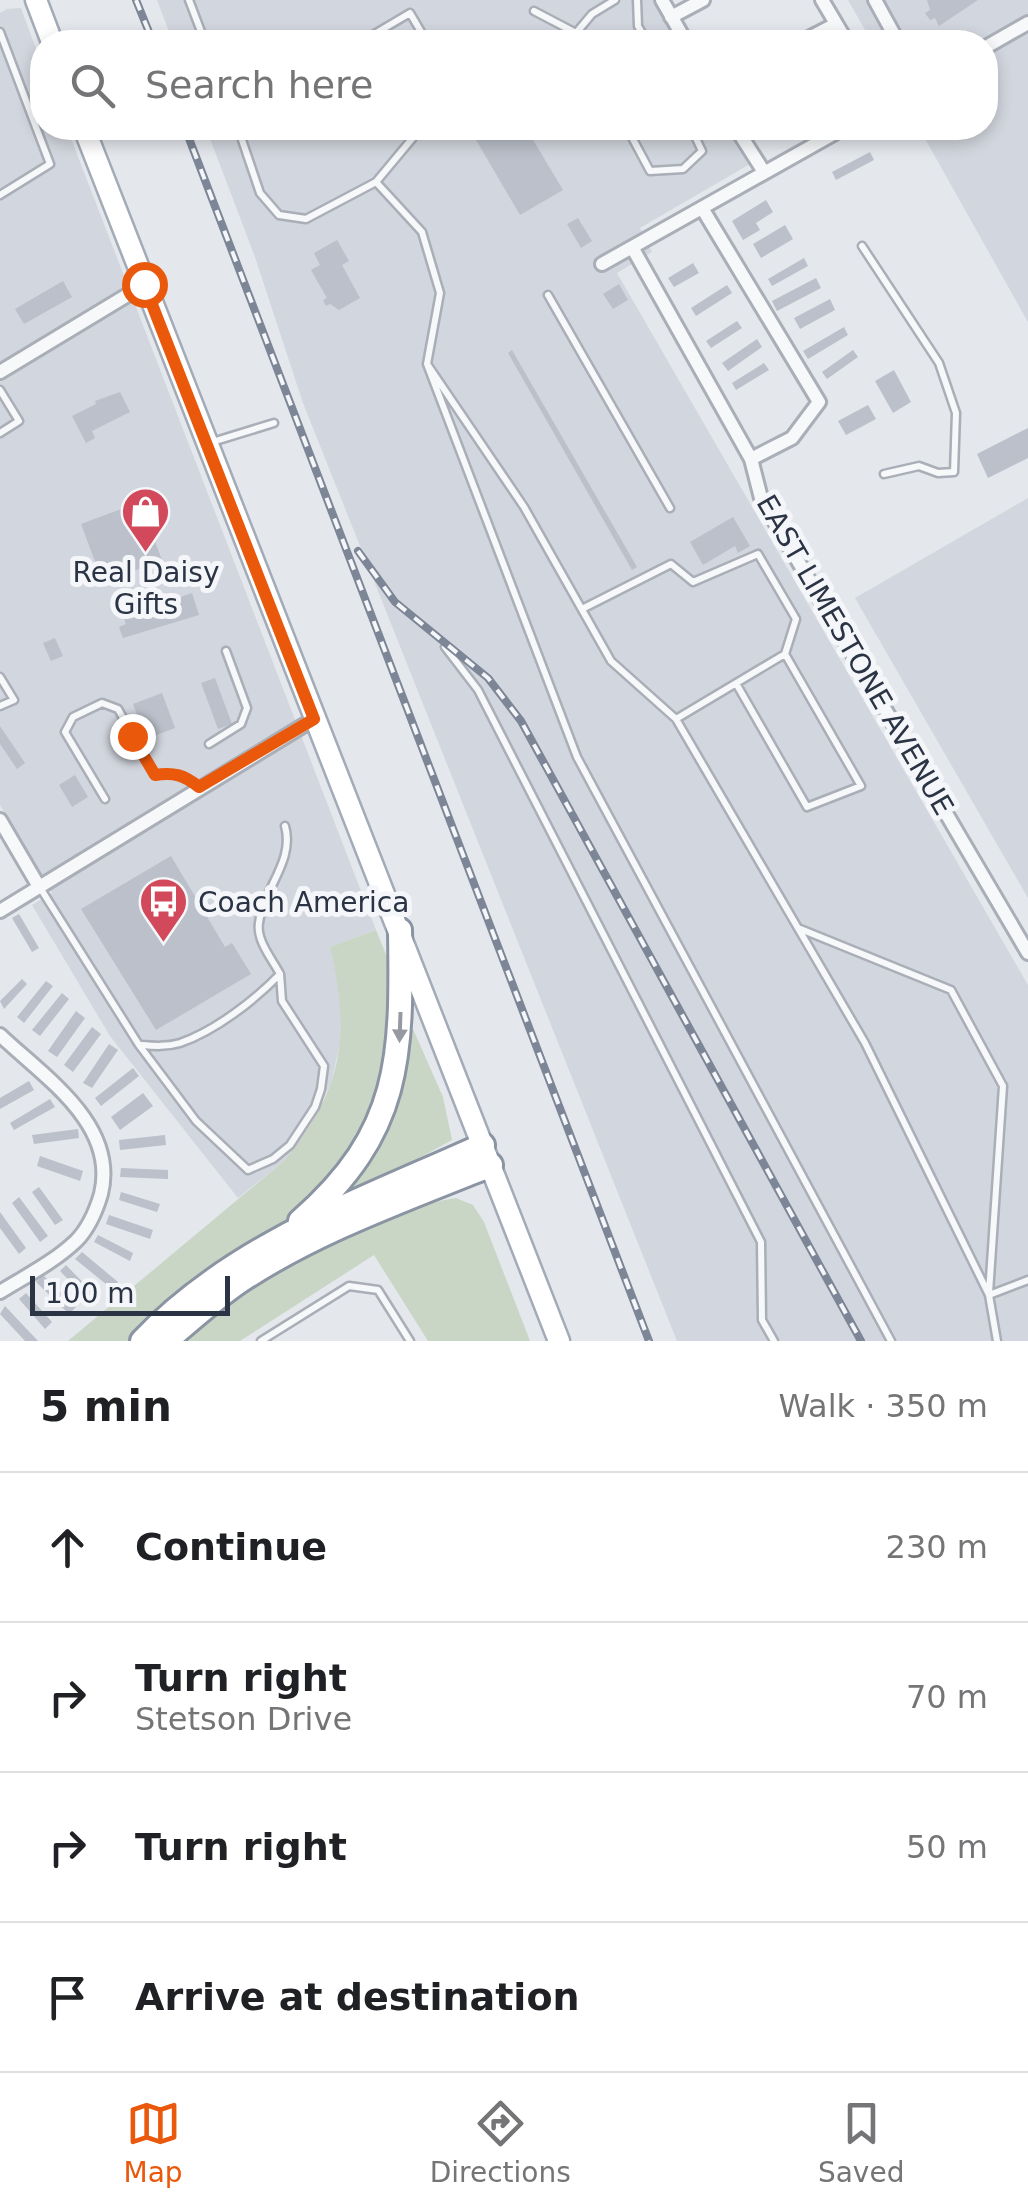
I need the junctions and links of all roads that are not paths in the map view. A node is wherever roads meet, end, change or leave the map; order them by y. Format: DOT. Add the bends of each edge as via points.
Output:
graph roads {
  1 [pos="36,0"];
  2 [pos="189,0"];
  3 [pos="615,0"];
  4 [pos="637,0"];
  5 [pos="662,0"];
  6 [pos="703,0"];
  7 [pos="822,0"];
  8 [pos="875,0"];
  9 [pos="534,11"];
  10 [pos="671,17"];
  11 [pos="1028,22"];
  12 [pos="836,24"];
  13 [pos="47,30"];
  14 [pos="201,30"];
  15 [pos="381,30"];
  16 [pos="420,30"];
  17 [pos="569,30"];
  18 [pos="579,30"];
  19 [pos="640,30"];
  20 [pos="679,30"];
  21 [pos="824,30"];
  22 [pos="840,30"];
  23 [pos="891,30"];
  24 [pos="0,32"];
  25 [pos="998,40"];
  26 [pos="30,115"];
  27 [pos="40,140"];
  28 [pos="89,140"];
  29 [pos="243,140"];
  30 [pos="410,140"];
  31 [pos="633,140"];
  32 [pos="697,140"];
  33 [pos="744,140"];
  34 [pos="822,140"];
  35 [pos="764,172"];
  36 [pos="376,182"];
  37 [pos="0,195"];
  38 [pos="702,208"];
  39 [pos="862,246"];
  40 [pos="632,247"];
  41 [pos="602,264"];
  42 [pos="144,284"];
  43 [pos="548,295"];
  44 [pos="427,364"];
  45 [pos="0,372"];
  46 [pos="0,390"];
  47 [pos="274,424"];
  48 [pos="0,433"];
  49 [pos="208,444"];
  50 [pos="751,459"];
  51 [pos="884,474"];
  52 [pos="670,508"];
  53 [pos="582,609"];
  54 [pos="445,647"];
  55 [pos="226,650"];
  56 [pos="785,654"];
  57 [pos="0,677"];
  58 [pos="738,685"];
  59 [pos="0,706"];
  60 [pos="314,719"];
  61 [pos="676,719"];
  62 [pos="209,744"];
  63 [pos="199,787"];
  64 [pos="105,800"];
  65 [pos="0,820"];
  66 [pos="285,826"];
  67 [pos="38,885"];
  68 [pos="0,911"];
  69 [pos="798,928"];
  70 [pos="400,930"];
  71 [pos="1028,953"];
  72 [pos="280,974"];
  73 [pos="0,1035"];
  74 [pos="139,1045"];
  75 [pos="487,1155"];
  76 [pos="282,1237"];
  77 [pos="1028,1280"];
  78 [pos="0,1292"];
  79 [pos="989,1294"];
  80 [pos="142,1341"];
  81 [pos="166,1341"];
  82 [pos="262,1341"];
  83 [pos="410,1341"];
  84 [pos="559,1341"];
  85 [pos="774,1341"];
  86 [pos="890,1341"];
  87 [pos="998,1341"];
  1 -- 13 [label="main road"];
  2 -- 14 [label="lane"];
  3 -- 18 [label="lane"];
  4 -- 19 [label="lane"];
  5 -- 10 [label="street"];
  6 -- 10 [label="street"];
  7 -- 12 [label="street"];
  8 -- 23 [label="street"];
  9 -- 17 [label="lane"];
  10 -- 20 [label="street"];
  11 -- 25 [label="street"];
  12 -- 21 [label="street"];
  12 -- 22 [label="street"];
  15 -- 16 [label="lane" via="410,13"];
  24 -- 26 [label="lane"];
  27 -- 37 [label="lane" via="50,164"];
  28 -- 42 [label="main road"];
  29 -- 36 [label="lane" via="260,194 279,215 306,219"];
  30 -- 36 [label="lane"];
  31 -- 32 [label="lane" via="650,171 683,170 702,151"];
  33 -- 35 [label="street"];
  34 -- 35 [label="street"];
  35 -- 38 [label="street"];
  36 -- 44 [label="lane" via="422,232 440,293"];
  38 -- 40 [label="street"];
  38 -- 50 [label="street" via="819,402 792,438"];
  39 -- 51 [label="lane" via="939,363 956,414 954,472 919,466"];
  40 -- 41 [label="street"];
  40 -- 50 [label="street, EAST LIMESTONE AVENUE"];
  42 -- 45 [label="street"];
  42 -- 49 [label="main road"];
  43 -- 52 [label="lane"];
  44 -- 53 [label="lane" via="524,507"];
  44 -- 86 [label="lane" via="578,757"];
  46 -- 48 [label="lane" via="19,421"];
  47 -- 49 [label="lane"];
  49 -- 60 [label="main road"];
  50 -- 71 [label="street, EAST LIMESTONE AVENUE" via="761,498"];
  53 -- 56 [label="lane" via="671,564 693,582 758,554 796,619"];
  53 -- 61 [label="lane" via="611,661"];
  54 -- 85 [label="lane" via="478,690 761,1242 762,1320"];
  55 -- 62 [label="lane" via="247,708 242,724"];
  56 -- 58 [label="lane"];
  56 -- 58 [label="lane" via="861,786 808,807"];
  57 -- 59 [label="lane" via="14,700"];
  58 -- 61 [label="lane"];
  60 -- 63 [label="street"];
  60 -- 70 [label="main road"];
  61 -- 69 [label="lane"];
  63 -- 64 [label="lane" via="186,777 155,775 118,709 102,703 73,717 65,732"];
  63 -- 67 [label="street"];
  65 -- 67 [label="street"];
  66 -- 72 [label="lane" via="290,843 258,924"];
  67 -- 68 [label="street"];
  67 -- 74 [label="lane"];
  69 -- 79 [label="lane" via="866,1043"];
  69 -- 79 [label="lane" via="951,990 1003,1086"];
  70 -- 75 [label="main road"];
  70 -- 76 [label="highway, one-way" via="400,1047 389,1099 365,1150 334,1192"];
  72 -- 74 [label="lane" via="255,999 182,1042"];
  72 -- 74 [label="lane" via="282,1001 324,1066 315,1107 273,1160 248,1170 196,1121"];
  73 -- 78 [label="street" via="92,1126 105,1178 80,1238"];
  75 -- 76 [label="highway"];
  75 -- 81 [label="highway" via="289,1252 237,1283"];
  75 -- 84 [label="main road"];
  76 -- 80 [label="highway" via="204,1284"];
  77 -- 79 [label="lane"];
  79 -- 87 [label="lane"];
  82 -- 83 [label="lane" via="349,1286 378,1290"];
}
